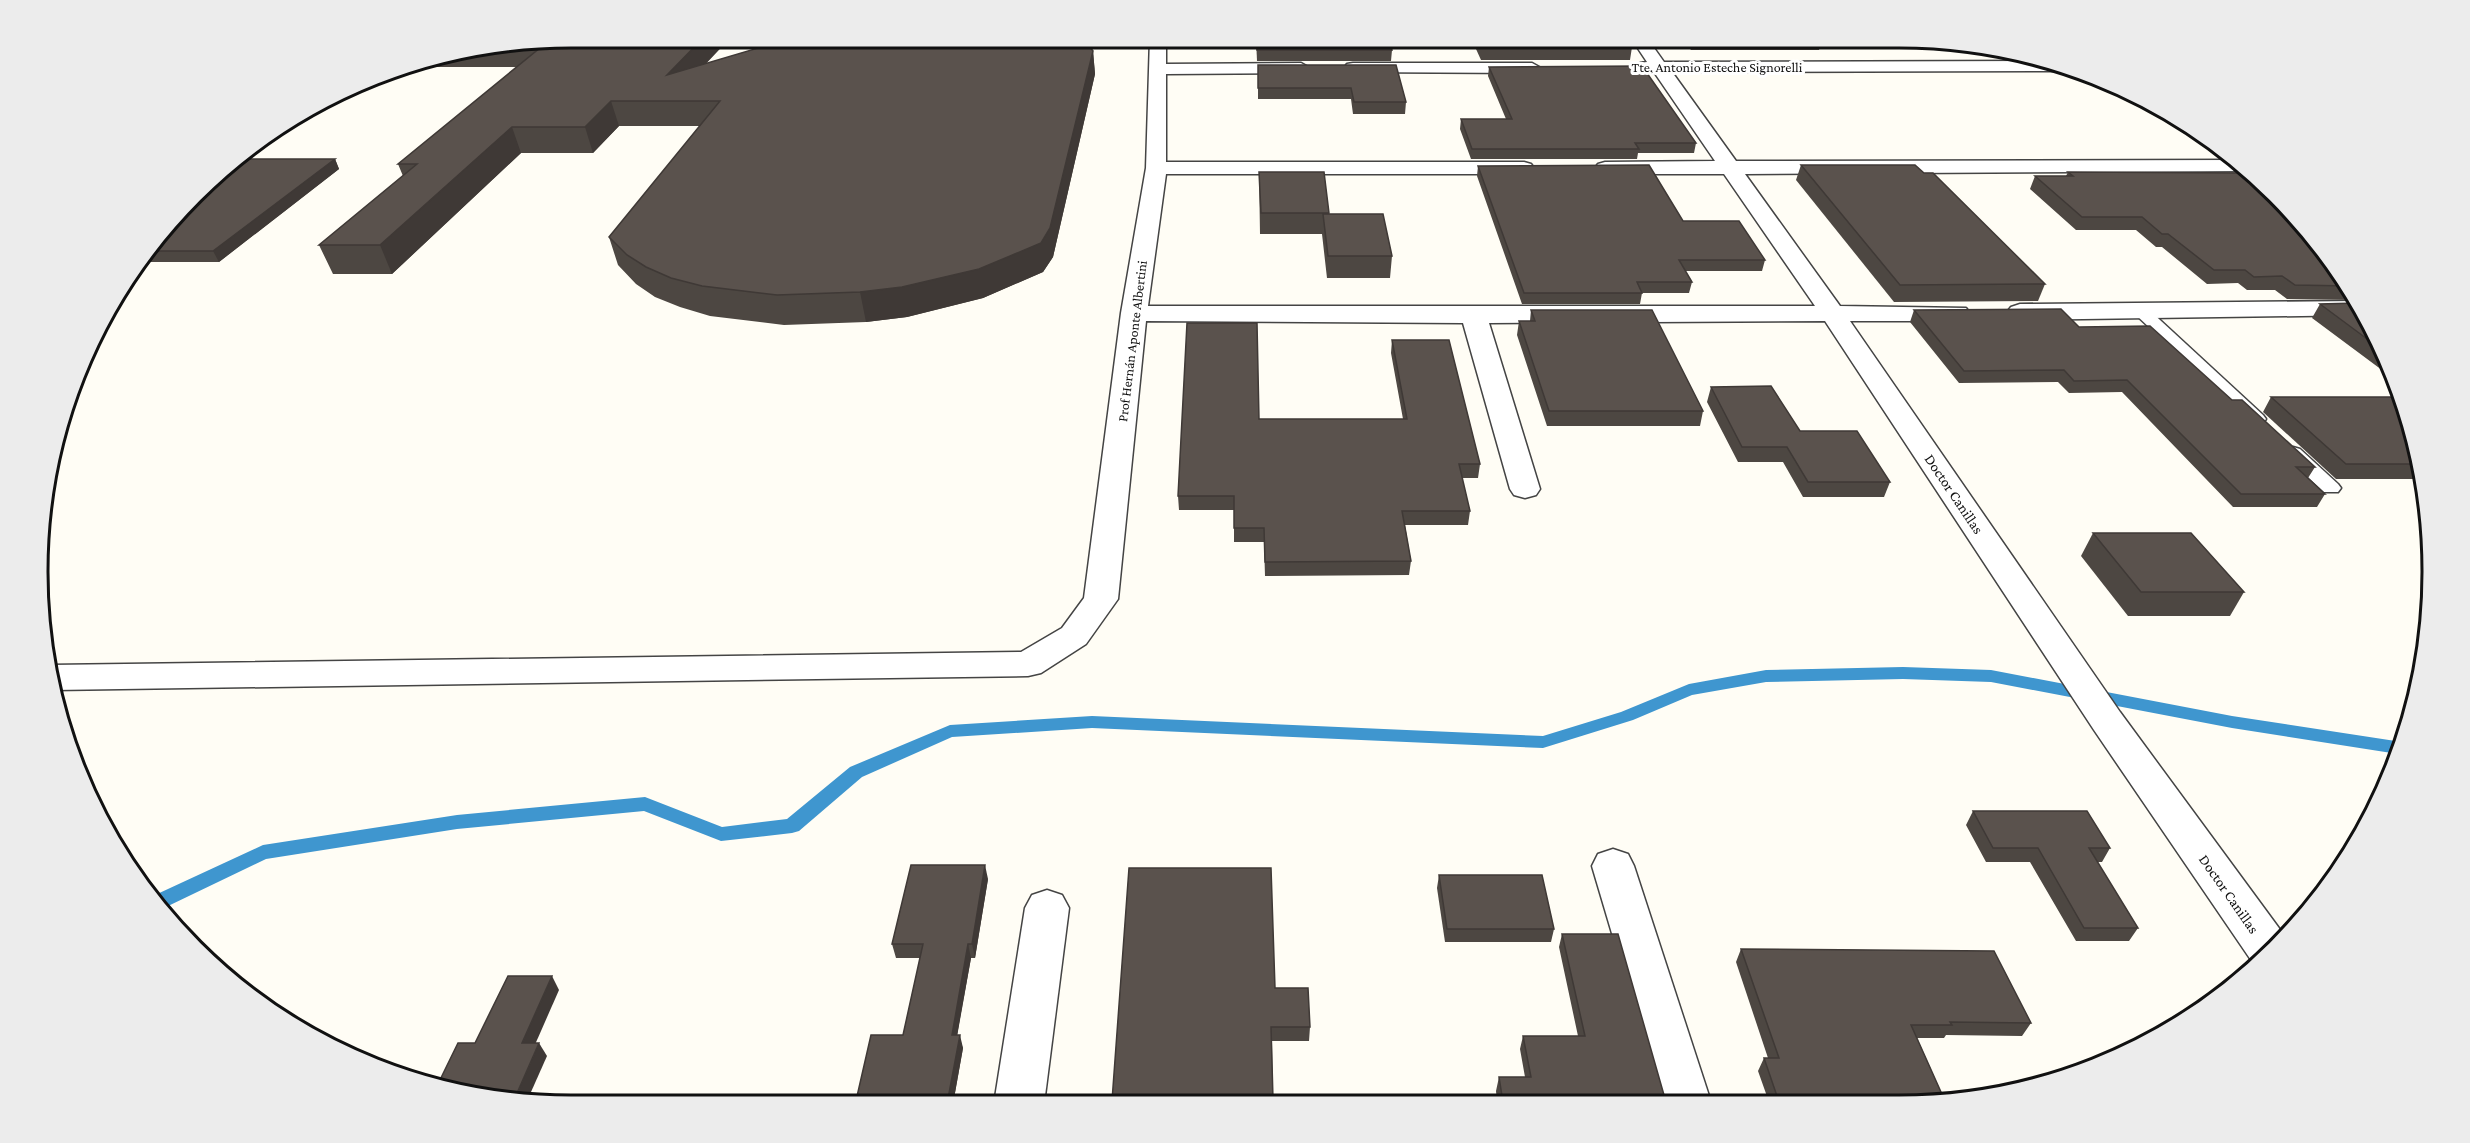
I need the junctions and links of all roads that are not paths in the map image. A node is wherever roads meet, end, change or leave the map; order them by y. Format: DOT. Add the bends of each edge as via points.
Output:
graph roads {
  1 [pos="1157,48"];
  2 [pos="1647,48"];
  3 [pos="2034,66"];
  4 [pos="1626,67"];
  5 [pos="1662,67"];
  6 [pos="1544,68"];
  7 [pos="1156,69"];
  8 [pos="2229,166"];
  9 [pos="1156,168"];
  10 [pos="1540,168"];
  11 [pos="1588,168"];
  12 [pos="1731,168"];
  13 [pos="2351,308"];
  14 [pos="2141,311"];
  15 [pos="1134,313"];
  16 [pos="1833,314"];
  17 [pos="1474,315"];
  18 [pos="2331,488"];
  19 [pos="1525,489"];
  20 [pos="59,678"];
  21 [pos="1613,866"];
  22 [pos="1047,908"];
  23 [pos="2266,945"];
  24 [pos="1020,1095"];
  25 [pos="1685,1095"];
  1 -- 7 [label="street, Prof Hernán Aponte Albertini"];
  2 -- 5 [label="street, Doctor Canillas"];
  3 -- 5 [label="street, Tte. Antonio Esteche Signorelli"];
  4 -- 5 [label="street, Tte. Antonio Esteche Signorelli"];
  5 -- 12 [label="street, Doctor Canillas"];
  6 -- 7 [label="street"];
  7 -- 9 [label="street, Prof Hernán Aponte Albertini"];
  8 -- 12 [label="street"];
  9 -- 10 [label="street"];
  9 -- 15 [label="street, Prof Hernán Aponte Albertini"];
  11 -- 12 [label="street"];
  12 -- 16 [label="street, Doctor Canillas"];
  13 -- 14 [label="street"];
  14 -- 16 [label="street"];
  14 -- 18 [label="lane"];
  15 -- 17 [label="street"];
  15 -- 20 [label="street, Prof Hernán Aponte Albertini" via="1101,599 1074,636 1028,664"];
  16 -- 17 [label="street"];
  16 -- 23 [label="street, Doctor Canillas" via="2107,721"];
  17 -- 19 [label="street"];
  21 -- 25 [label="street"];
  22 -- 24 [label="street"];
}
